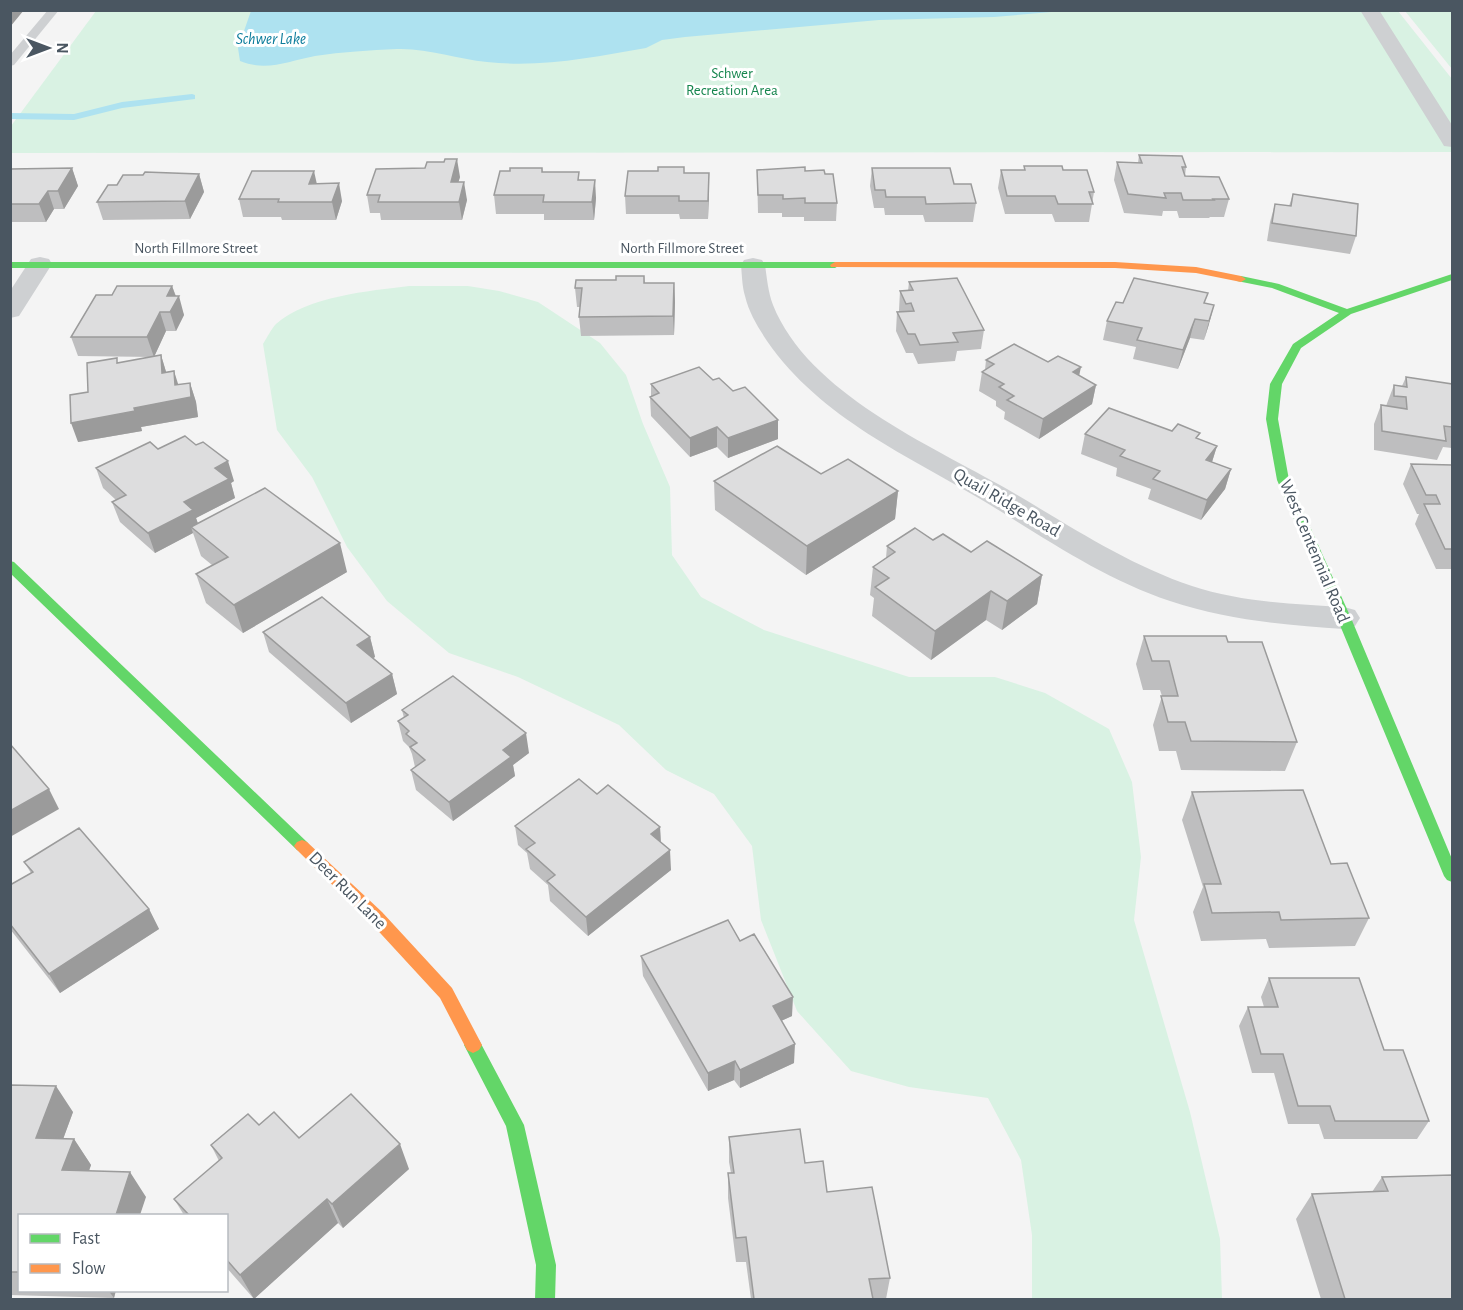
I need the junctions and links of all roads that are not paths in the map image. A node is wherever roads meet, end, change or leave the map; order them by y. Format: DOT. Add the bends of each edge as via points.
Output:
graph roads {
  1 [pos="54,10"];
  2 [pos="1369,10"];
  3 [pos="10,63"];
  4 [pos="1452,141"];
  5 [pos="40,264"];
  6 [pos="10,265"];
  7 [pos="753,265"];
  8 [pos="1452,278"];
  9 [pos="10,311"];
  10 [pos="1347,312"];
  11 [pos="10,565"];
  12 [pos="1344,618"];
  13 [pos="1452,876"];
  14 [pos="545,1299"];
  1 -- 3 [label="lane"];
  2 -- 4 [label="street"];
  5 -- 6 [label="street, North Fillmore Street"];
  5 -- 7 [label="street, North Fillmore Street"];
  5 -- 9 [label="street"];
  7 -- 10 [label="street, North Fillmore Street" via="1115,265 1196,270 1275,286"];
  7 -- 12 [label="street, Quail Ridge Road" via="757,297 767,319 801,366 855,412 928,457 1111,562 1173,591 1277,614"];
  8 -- 10 [label="street, West Centennial Road"];
  10 -- 12 [label="street, West Centennial Road" via="1297,346 1276,384 1272,419 1283,480"];
  11 -- 14 [label="street, Deer Run Lane" via="376,917 446,993 515,1125 546,1265"];
  12 -- 13 [label="street, West Centennial Road"];
}
